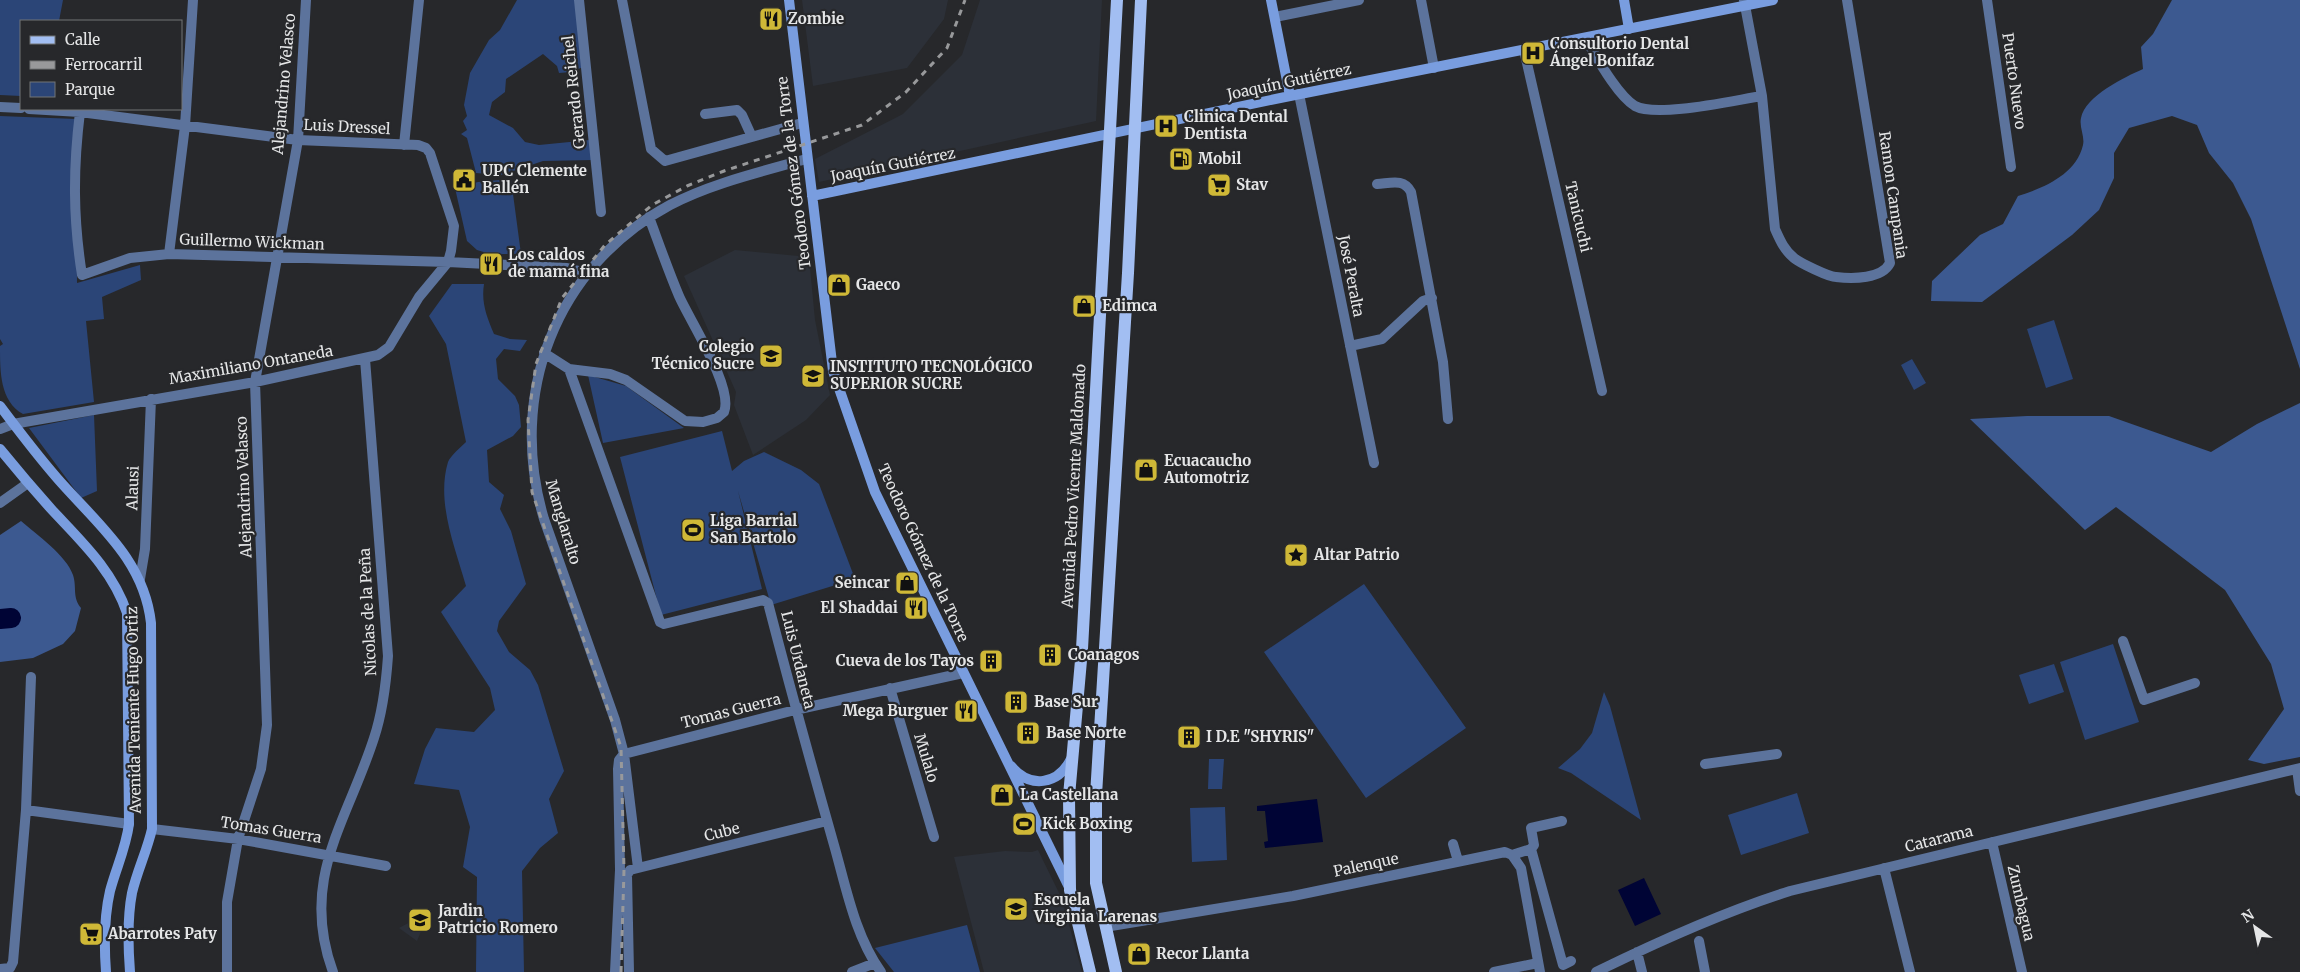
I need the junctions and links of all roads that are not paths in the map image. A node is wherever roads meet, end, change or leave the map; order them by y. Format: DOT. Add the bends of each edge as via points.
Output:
graph roads {
  1 [pos="193,0"];
  2 [pos="306,0"];
  3 [pos="419,0"];
  4 [pos="579,0"];
  5 [pos="622,0"];
  6 [pos="788,0"];
  7 [pos="1117,0"];
  8 [pos="1141,0"];
  9 [pos="1271,0"];
  10 [pos="1359,0"];
  11 [pos="1421,0"];
  12 [pos="1624,0"];
  13 [pos="1772,0"];
  14 [pos="1847,0"];
  15 [pos="1987,0"];
  16 [pos="1745,3"];
  17 [pos="1275,17"];
  18 [pos="1629,29"];
  19 [pos="1585,38"];
  20 [pos="1524,50"];
  21 [pos="1434,68"];
  22 [pos="1295,95"];
  23 [pos="1762,96"];
  24 [pos="0,107"];
  25 [pos="20,108"];
  26 [pos="46,110"];
  27 [pos="80,112"];
  28 [pos="705,114"];
  29 [pos="802,123"];
  30 [pos="185,126"];
  31 [pos="1135,130"];
  32 [pos="1110,135"];
  33 [pos="752,137"];
  34 [pos="298,140"];
  35 [pos="404,145"];
  36 [pos="806,159"];
  37 [pos="2011,167"];
  38 [pos="1377,184"];
  39 [pos="812,196"];
  40 [pos="601,212"];
  41 [pos="649,217"];
  42 [pos="169,254"];
  43 [pos="275,258"];
  44 [pos="448,262"];
  45 [pos="587,273"];
  46 [pos="1432,298"];
  47 [pos="1350,346"];
  48 [pos="544,353"];
  49 [pos="365,359"];
  50 [pos="569,369"];
  51 [pos="255,382"];
  52 [pos="1602,390"];
  53 [pos="151,399"];
  54 [pos="0,406"];
  55 [pos="1448,419"];
  56 [pos="13,424"];
  57 [pos="0,429"];
  58 [pos="0,450"];
  59 [pos="1374,463"];
  60 [pos="28,483"];
  61 [pos="0,503"];
  62 [pos="140,578"];
  63 [pos="2123,641"];
  64 [pos="963,673"];
  65 [pos="31,678"];
  66 [pos="2195,683"];
  67 [pos="890,688"];
  68 [pos="795,710"];
  69 [pos="624,754"];
  70 [pos="1777,754"];
  71 [pos="1003,755"];
  72 [pos="1071,758"];
  73 [pos="1705,764"];
  74 [pos="2298,769"];
  75 [pos="2300,791"];
  76 [pos="26,810"];
  77 [pos="827,821"];
  78 [pos="1562,821"];
  79 [pos="129,824"];
  80 [pos="152,829"];
  81 [pos="934,837"];
  82 [pos="238,839"];
  83 [pos="1992,842"];
  84 [pos="1453,844"];
  85 [pos="1531,848"];
  86 [pos="329,855"];
  87 [pos="1512,855"];
  88 [pos="1458,860"];
  89 [pos="386,866"];
  90 [pos="638,868"];
  91 [pos="1884,868"];
  92 [pos="1070,890"];
  93 [pos="1105,927"];
  94 [pos="1699,941"];
  95 [pos="1637,952"];
  96 [pos="1572,961"];
  97 [pos="1539,967"];
  98 [pos="878,968"];
  99 [pos="0,969"];
  100 [pos="106,972"];
  101 [pos="130,972"];
  102 [pos="227,972"];
  103 [pos="333,972"];
  104 [pos="615,972"];
  105 [pos="629,972"];
  106 [pos="852,972"];
  107 [pos="1090,972"];
  108 [pos="1116,972"];
  109 [pos="1494,972"];
  110 [pos="1596,972"];
  111 [pos="1642,972"];
  112 [pos="1706,972"];
  113 [pos="1910,972"];
  114 [pos="2022,972"];
  1 -- 30 [label="street"];
  2 -- 34 [label="street, Alejandrino Velasco"];
  3 -- 35 [label="street"];
  4 -- 40 [label="street, Gerardo Reichel"];
  5 -- 33 [label="street" via="650,149 656,156 665,161"];
  6 -- 29 [label="street, Teodoro Gómez de la Torre"];
  7 -- 32 [label="main road, Avenida Pedro Vicente Maldonado"];
  8 -- 31 [label="main road"];
  9 -- 17 [label="street, José Peralta"];
  10 -- 17 [label="street"];
  11 -- 21 [label="street"];
  12 -- 18 [label="street"];
  13 -- 16 [label="street, Joaquín Gutiérrez"];
  14 -- 23 [label="street, Ramon Campania" via="1890,263 1880,275 1835,278 1795,259 1783,246 1775,228"];
  15 -- 37 [label="street, Puerto Nuevo"];
  16 -- 18 [label="street, Joaquín Gutiérrez"];
  16 -- 23 [label="street, Ramon Campania"];
  17 -- 22 [label="street, José Peralta"];
  18 -- 19 [label="street, Joaquín Gutiérrez"];
  19 -- 20 [label="street, Joaquín Gutiérrez"];
  19 -- 23 [label="street" via="1624,96 1636,106 1654,111"];
  20 -- 21 [label="street, Joaquín Gutiérrez"];
  20 -- 52 [label="street, Tanicuchi"];
  21 -- 22 [label="street, Joaquín Gutiérrez"];
  22 -- 31 [label="street, Joaquín Gutiérrez"];
  22 -- 47 [label="street, José Peralta"];
  24 -- 25 [label="street"];
  26 -- 27 [label="street, Luis Dressel"];
  27 -- 30 [label="street, Luis Dressel"];
  27 -- 42 [label="street, Guillermo Wickman" via="74,207 82,275 130,258"];
  28 -- 33 [label="street" via="737,110"];
  29 -- 33 [label="street"];
  29 -- 36 [label="street, Teodoro Gómez de la Torre"];
  30 -- 34 [label="street, Luis Dressel"];
  30 -- 42 [label="street"];
  31 -- 32 [label="street, Joaquín Gutiérrez"];
  31 -- 93 [label="main road" via="1096,796 1096,883"];
  32 -- 39 [label="street, Joaquín Gutiérrez"];
  32 -- 72 [label="main road, Avenida Pedro Vicente Maldonado" via="1082,639"];
  34 -- 35 [label="street, Luis Dressel"];
  34 -- 43 [label="street, Alejandrino Velasco"];
  35 -- 44 [label="street, Luis Dressel" via="426,148 430,154 454,226"];
  36 -- 39 [label="street, Teodoro Gómez de la Torre"];
  36 -- 41 [label="street, Manglaralto" via="696,193"];
  38 -- 46 [label="street" via="1401,182 1407,185"];
  39 -- 64 [label="street, Teodoro Gómez de la Torre" via="833,371 875,492"];
  41 -- 45 [label="street, Manglaralto"];
  41 -- 50 [label="street" via="679,295 712,359 723,391 725,410 709,421 685,421 619,377"];
  42 -- 43 [label="street, Guillermo Wickman"];
  43 -- 44 [label="street, Guillermo Wickman"];
  43 -- 51 [label="street, Alejandrino Velasco"];
  44 -- 45 [label="street, Guillermo Wickman" via="567,268"];
  44 -- 49 [label="street, Maximiliano Ontaneda" via="419,297 385,352"];
  45 -- 48 [label="street, Manglaralto" via="567,302"];
  46 -- 47 [label="street" via="1423,301 1382,339"];
  46 -- 55 [label="street" via="1443,362"];
  47 -- 59 [label="street, José Peralta"];
  48 -- 50 [label="street"];
  48 -- 69 [label="street, Manglaralto" via="533,405 535,487 613,711"];
  49 -- 51 [label="street, Maximiliano Ontaneda"];
  49 -- 86 [label="street, Nicolas de la Peña" via="388,656 386,696 374,739"];
  50 -- 68 [label="street, Luis Urdaneta" via="660,622 664,624 767,601"];
  51 -- 53 [label="street, Maximiliano Ontaneda"];
  51 -- 82 [label="street, Alejandrino Velasco" via="268,725 261,768"];
  53 -- 56 [label="street, Maximiliano Ontaneda"];
  53 -- 62 [label="street, Alausi" via="145,549"];
  54 -- 56 [label="street, Avenida Teniente Hugo Ortiz"];
  56 -- 57 [label="street, Maximiliano Ontaneda"];
  56 -- 62 [label="street, Avenida Teniente Hugo Ortiz" via="111,537"];
  58 -- 60 [label="street, Avenida Teniente Hugo Ortiz"];
  60 -- 61 [label="street"];
  60 -- 79 [label="street, Avenida Teniente Hugo Ortiz" via="102,564 127,613"];
  62 -- 80 [label="street, Avenida Teniente Hugo Ortiz" via="151,623"];
  63 -- 66 [label="street" via="2144,700"];
  64 -- 67 [label="street, Tomas Guerra"];
  64 -- 71 [label="street, Teodoro Gómez de la Torre"];
  65 -- 76 [label="street"];
  67 -- 68 [label="street, Tomas Guerra"];
  67 -- 81 [label="street, Mulalo"];
  68 -- 69 [label="street, Tomas Guerra"];
  68 -- 77 [label="street, Luis Urdaneta"];
  69 -- 90 [label="street"];
  69 -- 104 [label="street, Manglaralto" via="618,769 620,870"];
  70 -- 73 [label="street"];
  71 -- 72 [label="street, Teodoro Gómez de la Torre" via="1020,776 1040,782 1059,776"];
  71 -- 92 [label="street, Teodoro Gómez de la Torre"];
  72 -- 92 [label="main road, Avenida Pedro Vicente Maldonado" via="1068,822"];
  74 -- 75 [label="street"];
  74 -- 83 [label="street, Catarama"];
  76 -- 79 [label="street"];
  76 -- 99 [label="street" via="13,962 10,968"];
  77 -- 90 [label="street, Cube"];
  77 -- 98 [label="street, Luis Urdaneta" via="855,917"];
  78 -- 85 [label="street" via="1531,828 1534,845"];
  79 -- 100 [label="street, Avenida Teniente Hugo Ortiz" via="110,891 105,933"];
  80 -- 82 [label="street, Tomas Guerra"];
  80 -- 101 [label="street, Avenida Teniente Hugo Ortiz" via="132,893 128,931"];
  82 -- 86 [label="street, Tomas Guerra"];
  82 -- 102 [label="street, Alejandrino Velasco" via="226,902"];
  83 -- 91 [label="street, Catarama"];
  83 -- 114 [label="street, Zumbagua"];
  84 -- 88 [label="street"];
  85 -- 87 [label="street"];
  85 -- 96 [label="street" via="1563,965"];
  86 -- 89 [label="street, Tomas Guerra"];
  86 -- 103 [label="street, Nicolas de la Peña" via="321,886 321,925"];
  87 -- 88 [label="street, Palenque" via="1505,852"];
  87 -- 97 [label="street" via="1521,868"];
  88 -- 93 [label="street, Palenque" via="1293,896"];
  90 -- 105 [label="street, Cube" via="630,870 627,875"];
  91 -- 95 [label="street, Catarama" via="1746,905"];
  91 -- 113 [label="street"];
  92 -- 107 [label="main road, Avenida Pedro Vicente Maldonado"];
  93 -- 108 [label="main road"];
  94 -- 112 [label="street"];
  95 -- 110 [label="street, Catarama"];
  95 -- 111 [label="street"];
  97 -- 109 [label="street"];
  98 -- 106 [label="street"];
}
